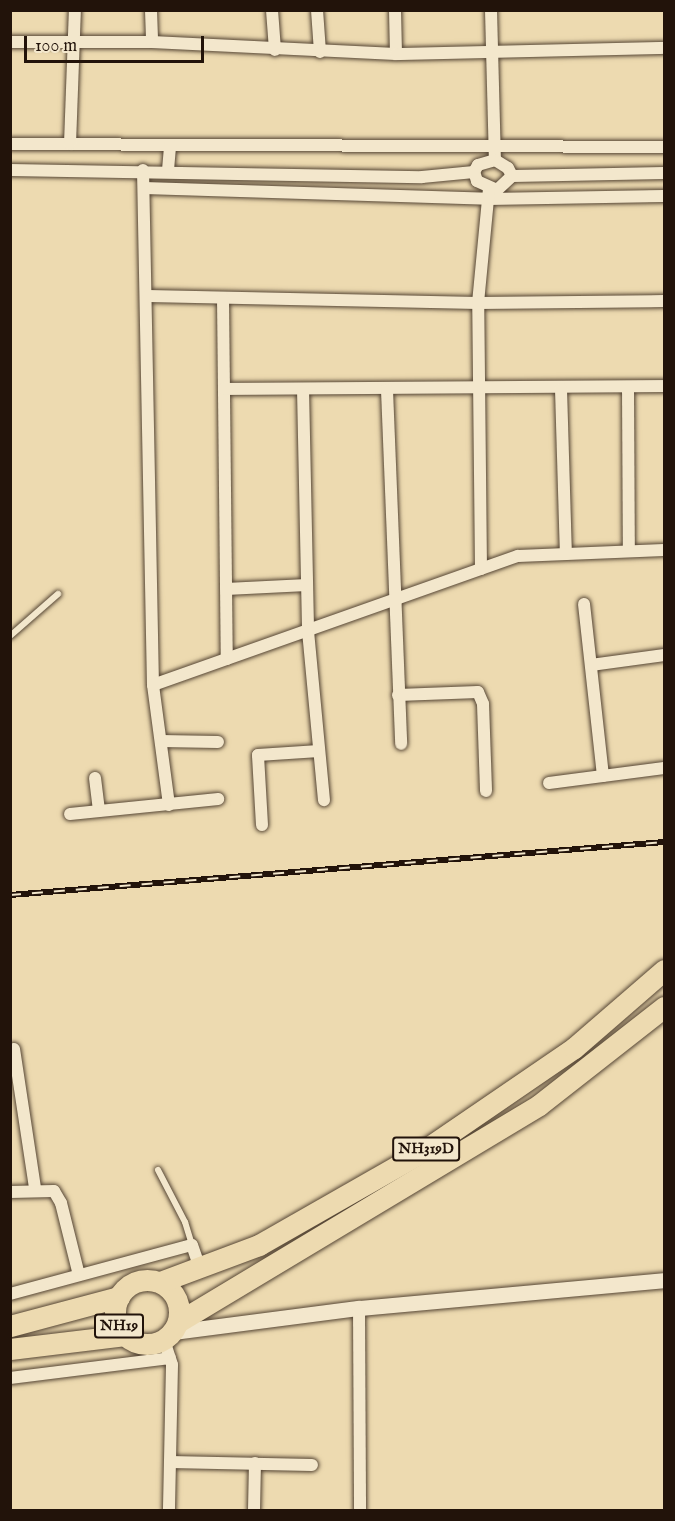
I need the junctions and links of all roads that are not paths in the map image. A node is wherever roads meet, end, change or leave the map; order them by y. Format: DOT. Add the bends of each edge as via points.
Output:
graph roads {
  1 [pos="75,10"];
  2 [pos="151,10"];
  3 [pos="272,10"];
  4 [pos="317,10"];
  5 [pos="395,10"];
  6 [pos="491,10"];
  7 [pos="10,42"];
  8 [pos="75,42"];
  9 [pos="152,42"];
  10 [pos="664,48"];
  11 [pos="274,50"];
  12 [pos="492,50"];
  13 [pos="320,52"];
  14 [pos="396,54"];
  15 [pos="10,144"];
  16 [pos="70,144"];
  17 [pos="170,145"];
  18 [pos="664,147"];
  19 [pos="495,154"];
  20 [pos="10,170"];
  21 [pos="143,170"];
  22 [pos="168,170"];
  23 [pos="474,172"];
  24 [pos="664,173"];
  25 [pos="512,176"];
  26 [pos="144,188"];
  27 [pos="489,193"];
  28 [pos="664,196"];
  29 [pos="148,296"];
  30 [pos="223,298"];
  31 [pos="664,301"];
  32 [pos="478,303"];
  33 [pos="627,387"];
  34 [pos="664,387"];
  35 [pos="561,388"];
  36 [pos="224,389"];
  37 [pos="303,389"];
  38 [pos="387,390"];
  39 [pos="479,390"];
  40 [pos="664,550"];
  41 [pos="629,551"];
  42 [pos="566,554"];
  43 [pos="482,569"];
  44 [pos="307,585"];
  45 [pos="226,589"];
  46 [pos="58,594"];
  47 [pos="393,600"];
  48 [pos="584,604"];
  49 [pos="308,631"];
  50 [pos="10,636"];
  51 [pos="664,656"];
  52 [pos="227,659"];
  53 [pos="591,665"];
  54 [pos="153,685"];
  55 [pos="398,695"];
  56 [pos="161,741"];
  57 [pos="218,742"];
  58 [pos="401,744"];
  59 [pos="319,751"];
  60 [pos="664,768"];
  61 [pos="603,776"];
  62 [pos="95,778"];
  63 [pos="549,783"];
  64 [pos="486,791"];
  65 [pos="218,799"];
  66 [pos="324,800"];
  67 [pos="169,805"];
  68 [pos="99,811"];
  69 [pos="70,814"];
  70 [pos="262,825"];
  71 [pos="664,970"];
  72 [pos="664,1007"];
  73 [pos="14,1049"];
  74 [pos="158,1170"];
  75 [pos="35,1188"];
  76 [pos="10,1192"];
  77 [pos="192,1245"];
  78 [pos="200,1268"];
  79 [pos="79,1275"];
  80 [pos="664,1280"];
  81 [pos="160,1282"];
  82 [pos="10,1294"];
  83 [pos="119,1298"];
  84 [pos="359,1308"];
  85 [pos="10,1326"];
  86 [pos="125,1335"];
  87 [pos="171,1338"];
  88 [pos="10,1349"];
  89 [pos="10,1378"];
  90 [pos="170,1462"];
  91 [pos="255,1463"];
  92 [pos="312,1465"];
  93 [pos="169,1510"];
  94 [pos="254,1510"];
  95 [pos="360,1510"];
  1 -- 8 [label="street"];
  2 -- 9 [label="street"];
  3 -- 11 [label="street"];
  4 -- 13 [label="street"];
  5 -- 14 [label="street"];
  6 -- 12 [label="street"];
  7 -- 8 [label="street"];
  8 -- 9 [label="street"];
  8 -- 16 [label="street"];
  9 -- 11 [label="street"];
  10 -- 12 [label="street"];
  11 -- 13 [label="street"];
  12 -- 14 [label="street"];
  12 -- 19 [label="street"];
  13 -- 14 [label="street"];
  15 -- 16 [label="street"];
  16 -- 17 [label="street"];
  17 -- 19 [label="street"];
  17 -- 22 [label="street"];
  18 -- 19 [label="street"];
  19 -- 23 [label="street"];
  19 -- 25 [label="street"];
  20 -- 21 [label="street"];
  21 -- 22 [label="street"];
  21 -- 26 [label="street"];
  22 -- 23 [label="street" via="422,177"];
  23 -- 27 [label="street"];
  24 -- 25 [label="street"];
  25 -- 27 [label="street" via="506,186"];
  26 -- 27 [label="street"];
  26 -- 29 [label="street"];
  27 -- 28 [label="street"];
  27 -- 32 [label="street"];
  29 -- 30 [label="street"];
  29 -- 54 [label="street"];
  30 -- 32 [label="street"];
  30 -- 36 [label="street"];
  31 -- 32 [label="street"];
  32 -- 39 [label="street"];
  33 -- 34 [label="street"];
  33 -- 35 [label="street"];
  33 -- 41 [label="street"];
  35 -- 39 [label="street"];
  35 -- 42 [label="street"];
  36 -- 37 [label="street"];
  36 -- 45 [label="street"];
  37 -- 38 [label="street"];
  37 -- 44 [label="street"];
  38 -- 39 [label="street"];
  38 -- 47 [label="street"];
  39 -- 43 [label="street"];
  40 -- 41 [label="street"];
  41 -- 42 [label="street"];
  42 -- 43 [label="street" via="518,556"];
  43 -- 47 [label="street"];
  44 -- 45 [label="street"];
  44 -- 49 [label="street"];
  45 -- 52 [label="street"];
  46 -- 50 [label="lane"];
  47 -- 49 [label="street"];
  47 -- 55 [label="street"];
  48 -- 53 [label="street"];
  49 -- 52 [label="street"];
  49 -- 59 [label="street"];
  51 -- 53 [label="street"];
  52 -- 54 [label="street"];
  53 -- 61 [label="street"];
  54 -- 56 [label="street"];
  55 -- 58 [label="street"];
  55 -- 64 [label="street" via="478,692 483,704"];
  56 -- 57 [label="street"];
  56 -- 67 [label="street"];
  59 -- 66 [label="street"];
  59 -- 70 [label="street" via="258,755"];
  60 -- 61 [label="street"];
  61 -- 63 [label="street"];
  62 -- 68 [label="street"];
  65 -- 67 [label="street"];
  67 -- 68 [label="street"];
  68 -- 69 [label="street"];
  71 -- 78 [label="highway, NH319D" via="574,1047 422,1152 287,1230"];
  72 -- 87 [label="highway, NH319D" via="539,1105 317,1240 225,1290"];
  73 -- 75 [label="street"];
  74 -- 77 [label="lane" via="185,1222"];
  75 -- 76 [label="street"];
  75 -- 79 [label="street" via="54,1191 58,1196"];
  77 -- 78 [label="street"];
  77 -- 79 [label="street"];
  78 -- 81 [label="highway, NH319D"];
  79 -- 82 [label="street"];
  80 -- 84 [label="street"];
  81 -- 83 [label="highway, NH19" via="136,1282"];
  81 -- 87 [label="highway" via="177,1298"];
  83 -- 85 [label="highway"];
  83 -- 86 [label="highway, NH19" via="116,1321"];
  84 -- 87 [label="street"];
  84 -- 95 [label="street"];
  86 -- 87 [label="highway, NH19" via="141,1344"];
  86 -- 88 [label="highway"];
  87 -- 89 [label="street"];
  87 -- 90 [label="street"];
  90 -- 91 [label="street"];
  90 -- 93 [label="street"];
  91 -- 92 [label="street"];
  91 -- 94 [label="street"];
}
